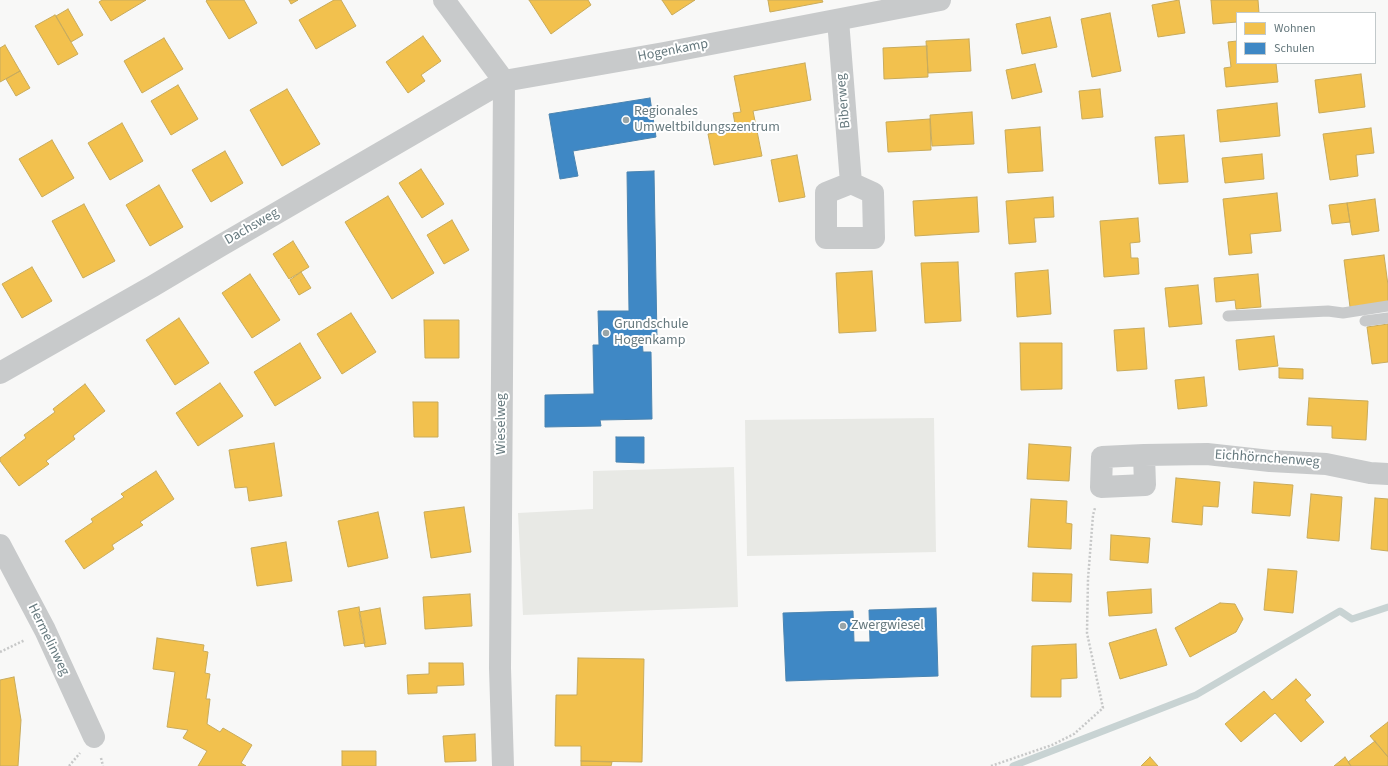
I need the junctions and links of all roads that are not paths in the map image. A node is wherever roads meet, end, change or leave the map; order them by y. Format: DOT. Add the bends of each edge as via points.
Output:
graph roads {
  1 [pos="444,0"];
  2 [pos="940,0"];
  3 [pos="838,20"];
  4 [pos="504,81"];
  5 [pos="851,183"];
  6 [pos="1388,306"];
  7 [pos="1228,316"];
  8 [pos="1388,318"];
  9 [pos="1364,321"];
  10 [pos="0,373"];
  11 [pos="1144,455"];
  12 [pos="1388,474"];
  13 [pos="0,545"];
  14 [pos="94,737"];
  15 [pos="503,766"];
  1 -- 4 [label="street"];
  2 -- 3 [label="street, Hogenkamp"];
  3 -- 4 [label="street, Hogenkamp"];
  3 -- 5 [label="street, Biberweg"];
  4 -- 10 [label="street, Dachsweg"];
  4 -- 15 [label="street, Wieselweg" via="500,652"];
  6 -- 7 [label="lane" via="1343,313 1328,311"];
  8 -- 9 [label="lane"];
  11 -- 11 [label="street, Eichhörnchenweg" via="1145,485 1101,487 1102,457"];
  11 -- 12 [label="street, Eichhörnchenweg" via="1208,454 1326,464 1370,474"];
  13 -- 14 [label="street, Hermelinweg" via="45,630"];
}
